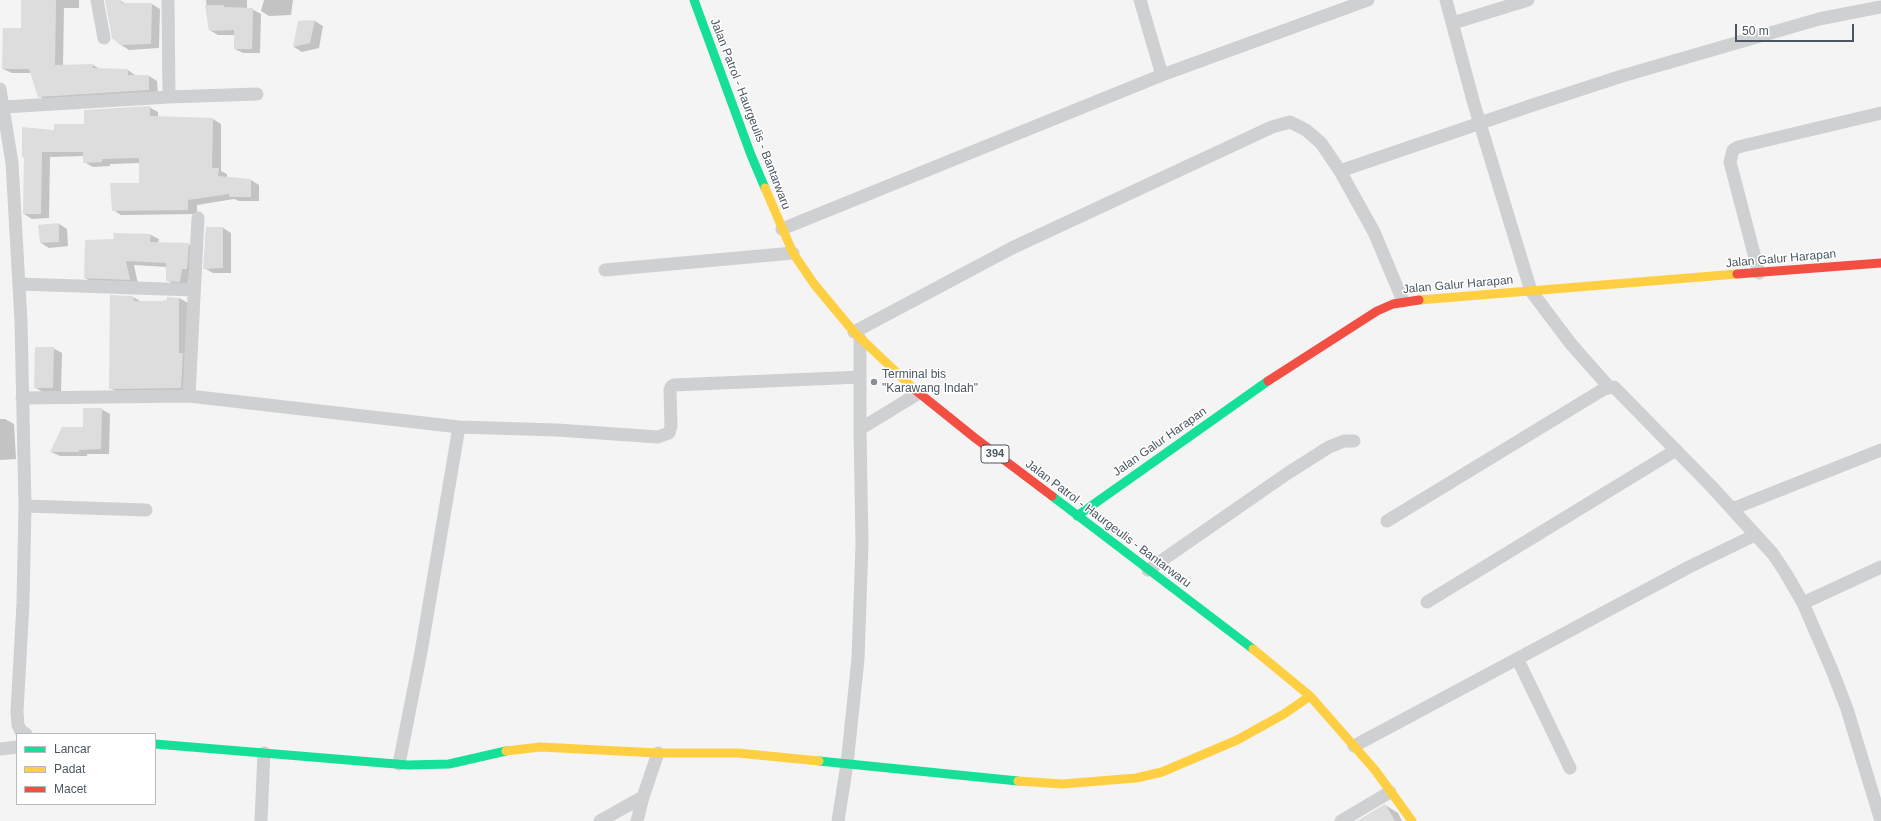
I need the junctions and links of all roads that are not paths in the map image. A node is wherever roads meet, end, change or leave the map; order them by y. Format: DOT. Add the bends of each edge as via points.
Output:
graph roads {
  1 [pos="97,0"];
  2 [pos="168,0"];
  3 [pos="694,0"];
  4 [pos="1140,0"];
  5 [pos="1368,0"];
  6 [pos="1446,0"];
  7 [pos="1528,0"];
  8 [pos="1881,7"];
  9 [pos="1453,23"];
  10 [pos="104,38"];
  11 [pos="1162,75"];
  12 [pos="0,89"];
  13 [pos="257,94"];
  14 [pos="169,97"];
  15 [pos="4,107"];
  16 [pos="1881,113"];
  17 [pos="1480,123"];
  18 [pos="1340,171"];
  19 [pos="198,218"];
  20 [pos="782,229"];
  21 [pos="793,253"];
  22 [pos="1881,263"];
  23 [pos="605,270"];
  24 [pos="1759,273"];
  25 [pos="20,284"];
  26 [pos="194,290"];
  27 [pos="1531,291"];
  28 [pos="1403,302"];
  29 [pos="857,336"];
  30 [pos="860,377"];
  31 [pos="1609,387"];
  32 [pos="919,393"];
  33 [pos="189,396"];
  34 [pos="22,398"];
  35 [pos="459,428"];
  36 [pos="860,429"];
  37 [pos="1354,441"];
  38 [pos="1676,450"];
  39 [pos="1881,450"];
  40 [pos="25,506"];
  41 [pos="1732,508"];
  42 [pos="146,510"];
  43 [pos="1076,516"];
  44 [pos="1387,521"];
  45 [pos="1755,535"];
  46 [pos="1881,567"];
  47 [pos="1148,570"];
  48 [pos="1428,602"];
  49 [pos="1803,603"];
  50 [pos="1518,660"];
  51 [pos="1310,696"];
  52 [pos="24,733"];
  53 [pos="156,744"];
  54 [pos="1354,746"];
  55 [pos="16,747"];
  56 [pos="0,749"];
  57 [pos="264,753"];
  58 [pos="658,753"];
  59 [pos="399,764"];
  60 [pos="847,764"];
  61 [pos="1570,768"];
  62 [pos="1390,792"];
  63 [pos="643,797"];
  64 [pos="261,821"];
  65 [pos="600,821"];
  66 [pos="637,821"];
  67 [pos="838,821"];
  68 [pos="1341,821"];
  69 [pos="1412,821"];
  70 [pos="1881,821"];
  1 -- 10 [label="street"];
  2 -- 14 [label="street"];
  3 -- 20 [label="street, Jalan Patrol - Haurgeulis - Bantarwaru / 394" via="751,155"];
  4 -- 11 [label="street"];
  5 -- 11 [label="street"];
  6 -- 9 [label="street"];
  7 -- 9 [label="street"];
  8 -- 17 [label="street" via="1797,25 1577,90"];
  9 -- 17 [label="street"];
  11 -- 20 [label="street"];
  12 -- 15 [label="street"];
  13 -- 14 [label="street"];
  14 -- 15 [label="street"];
  15 -- 25 [label="street" via="12,163"];
  16 -- 24 [label="street" via="1733,150 1730,162"];
  17 -- 18 [label="street"];
  17 -- 27 [label="street"];
  18 -- 28 [label="street" via="1374,232"];
  18 -- 29 [label="street" via="1321,143 1306,130 1290,122 1281,123 1012,248"];
  19 -- 26 [label="street"];
  20 -- 21 [label="street, Jalan Patrol - Haurgeulis - Bantarwaru / 394"];
  21 -- 23 [label="street"];
  21 -- 29 [label="street, Jalan Patrol - Haurgeulis - Bantarwaru / 394" via="814,284"];
  22 -- 24 [label="street, Jalan Galur Harapan"];
  24 -- 27 [label="street, Jalan Galur Harapan"];
  25 -- 26 [label="street"];
  25 -- 34 [label="street"];
  26 -- 33 [label="street"];
  27 -- 28 [label="street, Jalan Galur Harapan"];
  27 -- 31 [label="street" via="1571,344"];
  28 -- 43 [label="street, Jalan Galur Harapan" via="1377,311 1272,378"];
  29 -- 30 [label="street"];
  29 -- 32 [label="street, Jalan Patrol - Haurgeulis - Bantarwaru / 394"];
  30 -- 35 [label="street" via="674,385 670,390 671,426 669,432 658,437 557,430"];
  30 -- 36 [label="street"];
  31 -- 38 [label="street" via="1614,387"];
  31 -- 44 [label="street"];
  32 -- 36 [label="street"];
  32 -- 43 [label="street, Jalan Patrol - Haurgeulis - Bantarwaru / 394"];
  33 -- 34 [label="street"];
  33 -- 35 [label="street"];
  34 -- 40 [label="street"];
  35 -- 59 [label="street"];
  36 -- 60 [label="street" via="862,544 858,660"];
  37 -- 47 [label="street" via="1344,441 1329,447"];
  38 -- 41 [label="street"];
  38 -- 48 [label="street"];
  39 -- 41 [label="street"];
  40 -- 42 [label="street"];
  40 -- 52 [label="street" via="17,712 18,725"];
  41 -- 45 [label="street"];
  43 -- 47 [label="street, Jalan Patrol - Haurgeulis - Bantarwaru / 394"];
  45 -- 49 [label="street" via="1773,554"];
  45 -- 50 [label="street" via="1689,567"];
  46 -- 49 [label="street"];
  47 -- 51 [label="street, Jalan Patrol - Haurgeulis - Bantarwaru / 394" via="1262,655"];
  49 -- 70 [label="street" via="1847,709"];
  50 -- 54 [label="street"];
  50 -- 61 [label="street"];
  51 -- 54 [label="street, Jalan Patrol - Haurgeulis - Bantarwaru / 394"];
  51 -- 60 [label="street" via="1237,740 1162,772 1136,778 1062,784"];
  53 -- 57 [label="street"];
  54 -- 62 [label="street, Jalan Patrol - Haurgeulis - Bantarwaru / 394"];
  55 -- 56 [label="street"];
  57 -- 59 [label="street"];
  57 -- 64 [label="street"];
  58 -- 59 [label="street" via="540,747 511,750 449,764"];
  58 -- 60 [label="street" via="754,754"];
  58 -- 63 [label="street"];
  60 -- 67 [label="street"];
  62 -- 68 [label="street"];
  62 -- 69 [label="street, Jalan Patrol - Haurgeulis - Bantarwaru / 394"];
  63 -- 65 [label="street"];
  63 -- 66 [label="street"];
}
